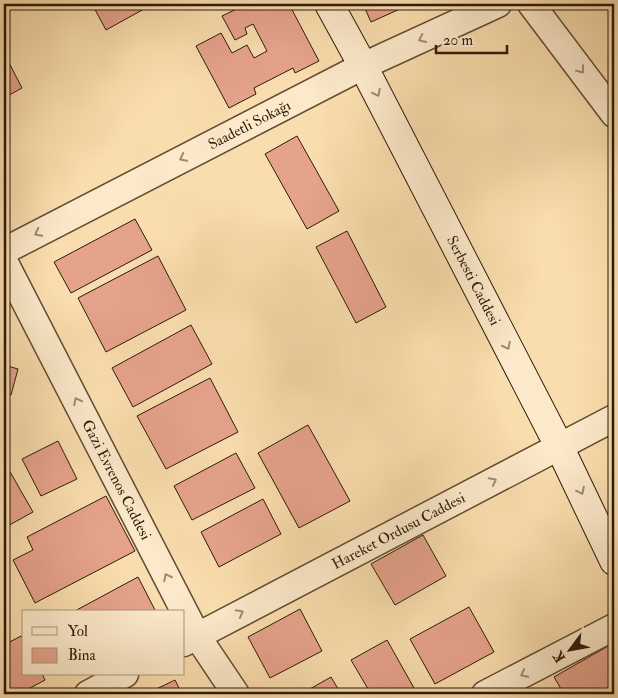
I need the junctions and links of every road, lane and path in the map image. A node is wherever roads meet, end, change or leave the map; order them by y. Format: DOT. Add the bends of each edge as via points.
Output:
graph roads {
  1 [pos="329,4"];
  2 [pos="498,4"];
  3 [pos="531,4"];
  4 [pos="363,66"];
  5 [pos="614,114"];
  6 [pos="4,251"];
  7 [pos="4,261"];
  8 [pos="614,418"];
  9 [pos="559,446"];
  10 [pos="614,560"];
  11 [pos="175,610"];
  12 [pos="614,627"];
  13 [pos="190,640"];
  14 [pos="121,676"];
  15 [pos="88,694"];
  16 [pos="236,694"];
  17 [pos="485,694"];
  1 -- 4 [label="main road, Serbesti Caddesi"];
  2 -- 4 [label="street, Saadetli Sokağı, one-way"];
  3 -- 5 [label="street, one-way"];
  4 -- 6 [label="street, Saadetli Sokağı, one-way"];
  4 -- 9 [label="main road, Serbesti Caddesi, one-way"];
  11 -- 7 [label="street, Gazi Evrenos Caddesi, one-way"];
  8 -- 9 [label="street, Hareket Ordusu Caddesi"];
  9 -- 10 [label="main road, Serbesti Caddesi, one-way"];
  13 -- 9 [label="street, Hareket Ordusu Caddesi, one-way"];
  12 -- 17 [label="street, one-way"];
  13 -- 16 [label="street, Gazi Evrenos Caddesi"];
  14 -- 15 [label="street"];
}
